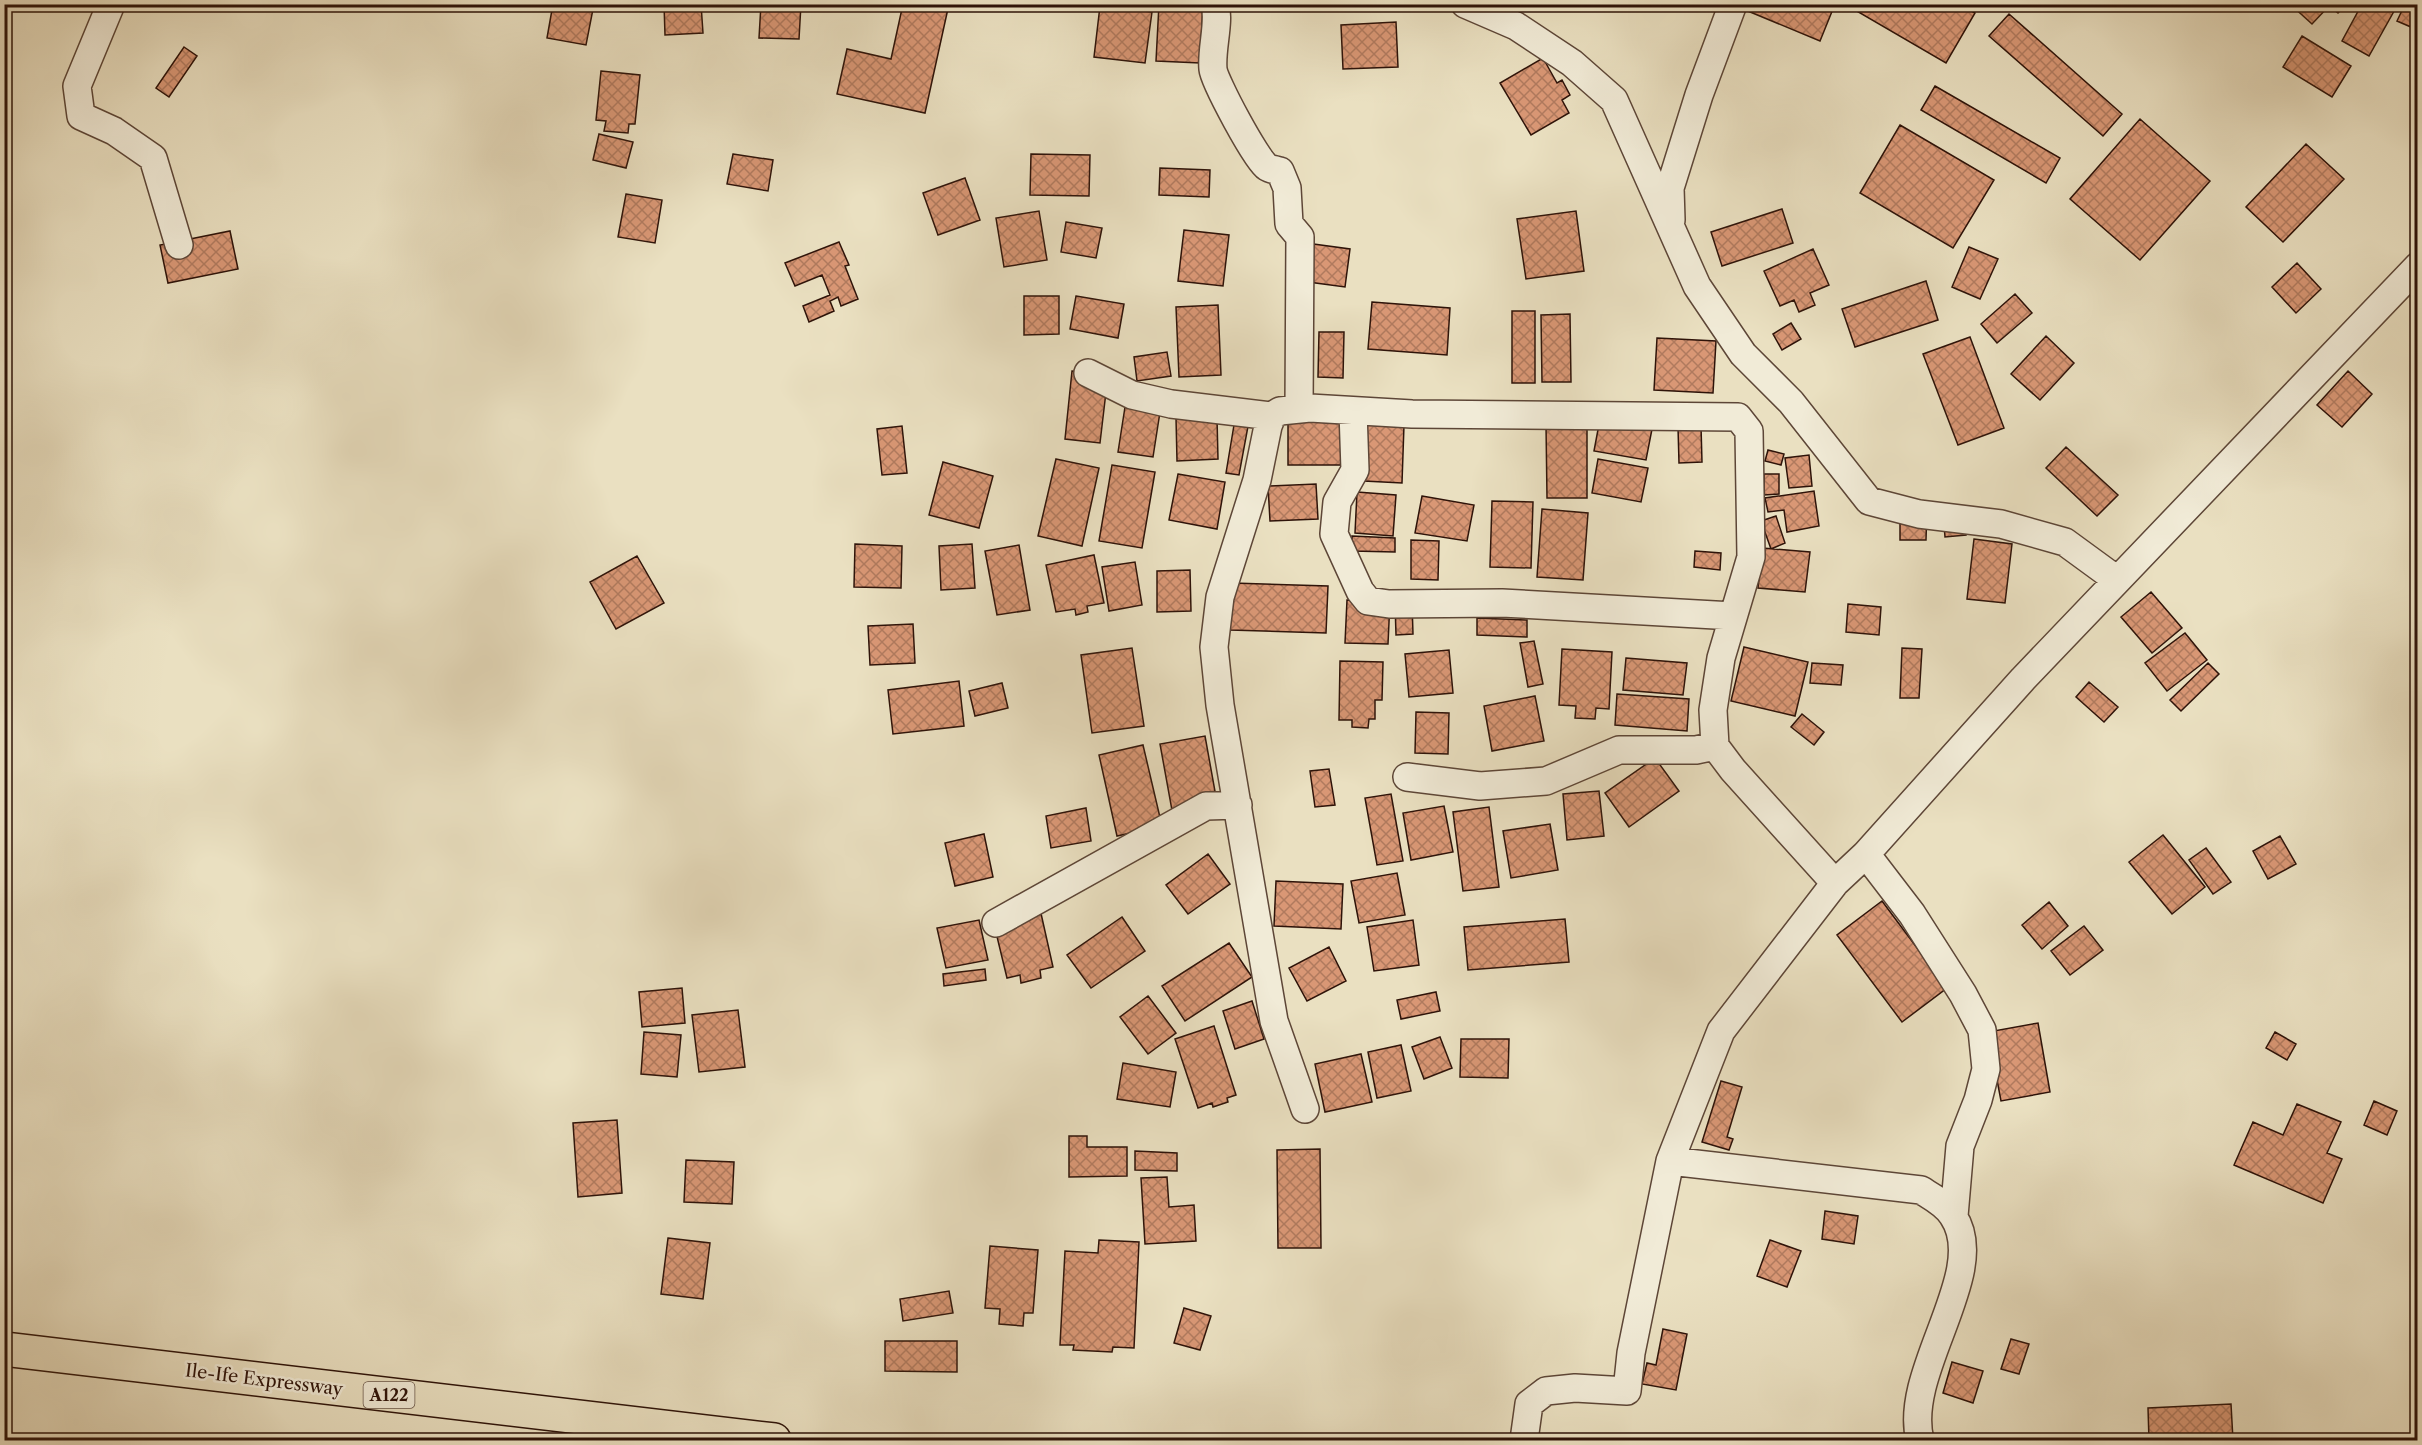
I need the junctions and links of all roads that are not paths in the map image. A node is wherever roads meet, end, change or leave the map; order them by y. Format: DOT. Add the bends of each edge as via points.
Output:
graph roads {
  1 [pos="111,4"];
  2 [pos="1215,4"];
  3 [pos="1465,4"];
  4 [pos="1734,4"];
  5 [pos="1671,233"];
  6 [pos="179,245"];
  7 [pos="2418,266"];
  8 [pos="1088,373"];
  9 [pos="1299,409"];
  10 [pos="1353,411"];
  11 [pos="1272,416"];
  12 [pos="2117,580"];
  13 [pos="1733,616"];
  14 [pos="1715,746"];
  15 [pos="1407,777"];
  16 [pos="1238,806"];
  17 [pos="1866,854"];
  18 [pos="1835,883"];
  19 [pos="996,923"];
  20 [pos="1305,1109"];
  21 [pos="1670,1161"];
  22 [pos="1954,1216"];
  23 [pos="4,1349"];
  24 [pos="774,1440"];
  25 [pos="1524,1440"];
  26 [pos="1920,1440"];
  1 -- 6 [label="street" via="77,86 81,116 114,131 153,158"];
  2 -- 9 [label="street" via="1213,72 1257,157 1267,167 1280,171 1287,188 1289,224 1300,237"];
  3 -- 5 [label="street" via="1516,26 1572,63 1614,100"];
  4 -- 5 [label="street" via="1699,95 1670,188"];
  5 -- 12 [label="street" via="1697,286 1743,354 1791,402 1869,501 1919,514 2001,524 2065,542"];
  7 -- 12 [label="street"];
  8 -- 11 [label="street" via="1132,395 1171,404"];
  9 -- 10 [label="street"];
  9 -- 11 [label="street"];
  10 -- 13 [label="street" via="1355,470 1337,502 1334,534 1368,601 1502,603"];
  10 -- 13 [label="street" via="1738,417 1749,431 1750,557"];
  11 -- 16 [label="street" via="1257,480 1220,597 1214,647"];
  12 -- 17 [label="street"];
  13 -- 14 [label="street" via="1713,710"];
  14 -- 15 [label="street" via="1696,750 1619,750 1546,781 1480,786"];
  14 -- 18 [label="street"];
  16 -- 19 [label="street" via="1206,806"];
  16 -- 20 [label="street" via="1274,1021"];
  17 -- 18 [label="street"];
  17 -- 22 [label="street" via="1912,914 1982,1030 1986,1068 1960,1146"];
  18 -- 21 [label="street" via="1720,1031"];
  21 -- 22 [label="street" via="1921,1190"];
  21 -- 25 [label="street" via="1631,1353 1627,1391 1546,1391 1529,1404"];
  22 -- 26 [label="street" via="1961,1237 1962,1262 1952,1305 1918,1398"];
  23 -- 24 [label="highway, Ile-Ife Expressway / A122"];
}
